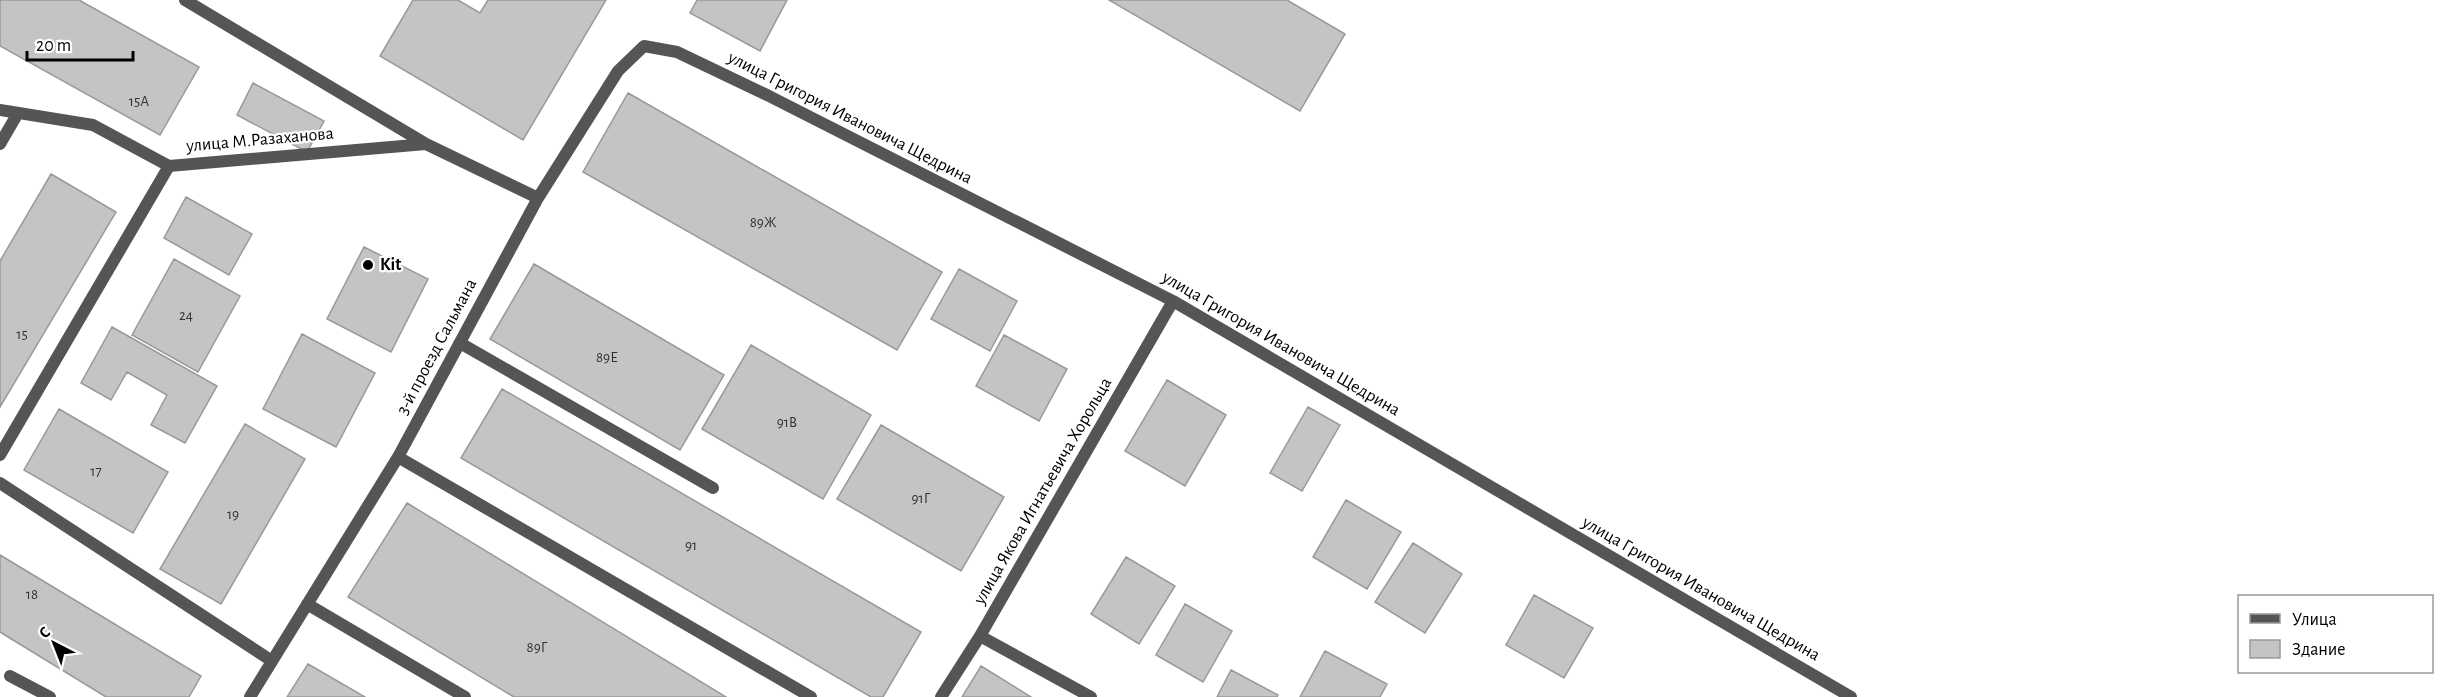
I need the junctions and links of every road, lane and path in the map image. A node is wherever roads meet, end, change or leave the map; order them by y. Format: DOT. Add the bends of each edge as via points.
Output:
graph roads {
  1 [pos="185,0"];
  2 [pos="677,52"];
  3 [pos="0,110"];
  4 [pos="18,113"];
  5 [pos="0,144"];
  6 [pos="426,144"];
  7 [pos="169,166"];
  8 [pos="538,198"];
  9 [pos="1173,301"];
  10 [pos="460,343"];
  11 [pos="0,455"];
  12 [pos="398,457"];
  13 [pos="0,483"];
  14 [pos="713,488"];
  15 [pos="307,604"];
  16 [pos="980,636"];
  17 [pos="272,661"];
  18 [pos="10,676"];
  19 [pos="50,697"];
  20 [pos="250,697"];
  21 [pos="465,697"];
  22 [pos="811,697"];
  23 [pos="941,697"];
  24 [pos="1091,697"];
  25 [pos="1851,697"];
  1 -- 6 [label="street"];
  2 -- 8 [label="street, 3-й проезд Сальмана" via="644,46 618,70"];
  2 -- 9 [label="street, улица Григория Ивановича Щедрина"];
  3 -- 4 [label="street, улица М.Разаханова"];
  4 -- 5 [label="street"];
  4 -- 7 [label="street, улица М.Разаханова" via="93,125"];
  6 -- 7 [label="street, улица М.Разаханова"];
  6 -- 8 [label="street"];
  7 -- 11 [label="street"];
  8 -- 10 [label="street, 3-й проезд Сальмана"];
  9 -- 16 [label="street, улица Якова Игнатьевича Хорольца"];
  9 -- 25 [label="street, улица Григория Ивановича Щедрина"];
  10 -- 12 [label="street, 3-й проезд Сальмана"];
  10 -- 14 [label="street"];
  12 -- 15 [label="street, 3-й проезд Сальмана"];
  12 -- 22 [label="street"];
  13 -- 17 [label="street"];
  15 -- 17 [label="street, 3-й проезд Сальмана"];
  15 -- 21 [label="street"];
  16 -- 23 [label="street, улица Якова Игнатьевича Хорольца"];
  16 -- 24 [label="street"];
  17 -- 20 [label="street, 3-й проезд Сальмана"];
  18 -- 19 [label="street"];
}
